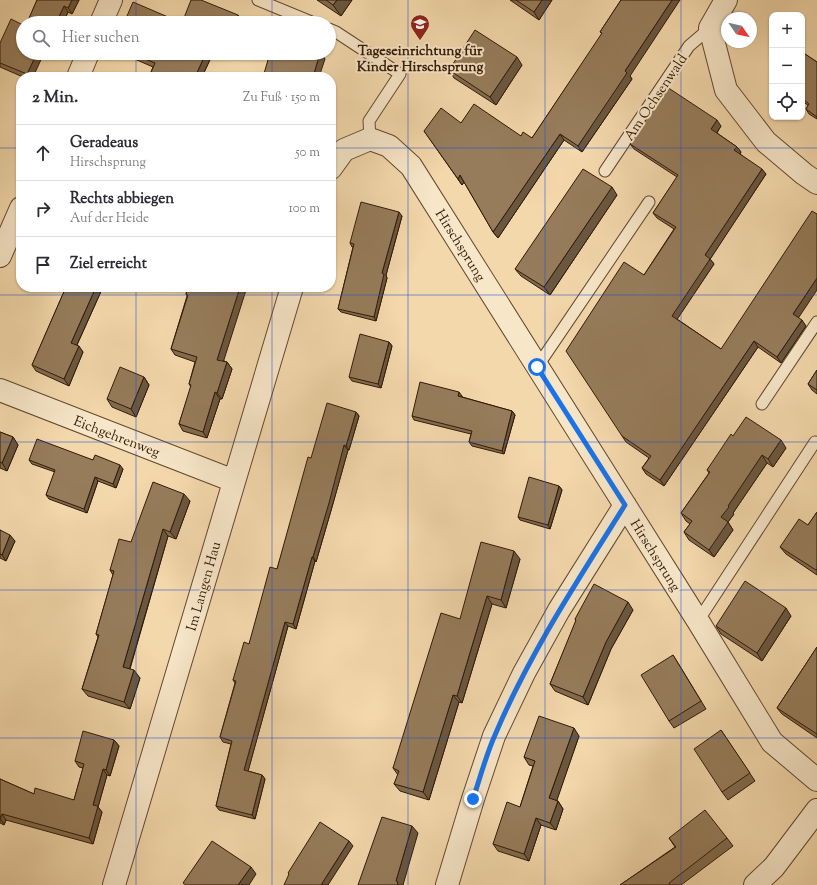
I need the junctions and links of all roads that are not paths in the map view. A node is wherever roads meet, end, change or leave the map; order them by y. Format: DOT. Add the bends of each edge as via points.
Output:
graph roads {
  1 [pos="111,0"];
  2 [pos="258,0"];
  3 [pos="726,0"];
  4 [pos="104,16"];
  5 [pos="297,16"];
  6 [pos="710,28"];
  7 [pos="336,32"];
  8 [pos="85,60"];
  9 [pos="80,72"];
  10 [pos="370,139"];
  11 [pos="336,161"];
  12 [pos="605,171"];
  13 [pos="817,183"];
  14 [pos="649,202"];
  15 [pos="16,219"];
  16 [pos="0,256"];
  17 [pos="291,292"];
  18 [pos="817,322"];
  19 [pos="537,367"];
  20 [pos="0,390"];
  21 [pos="762,404"];
  22 [pos="815,442"];
  23 [pos="234,481"];
  24 [pos="625,505"];
  25 [pos="698,621"];
  26 [pos="817,780"];
  27 [pos="817,810"];
  28 [pos="114,885"];
  29 [pos="447,885"];
  30 [pos="755,885"];
  1 -- 4 [label="street"];
  2 -- 5 [label="lane"];
  3 -- 6 [label="street, Am Ochsenwald"];
  6 -- 12 [label="lane, Am Ochsenwald" via="689,46"];
  6 -- 13 [label="street" via="726,90 766,142"];
  7 -- 10 [label="lane" via="400,74 369,121"];
  8 -- 9 [label="street"];
  10 -- 11 [label="street" via="344,150"];
  10 -- 19 [label="street, Hirschsprung" via="389,146 411,166"];
  14 -- 19 [label="lane"];
  15 -- 16 [label="street"];
  17 -- 23 [label="street, Im Langen Hau"];
  18 -- 21 [label="lane"];
  19 -- 24 [label="street, Hirschsprung"];
  20 -- 23 [label="street, Eichgehrenweg"];
  22 -- 25 [label="lane"];
  23 -- 28 [label="street, Im Langen Hau"];
  24 -- 25 [label="street, Hirschsprung"];
  24 -- 29 [label="street" via="558,610 494,736"];
  25 -- 26 [label="street, Hirschsprung" via="772,742"];
  27 -- 30 [label="street" via="774,867"];
}
